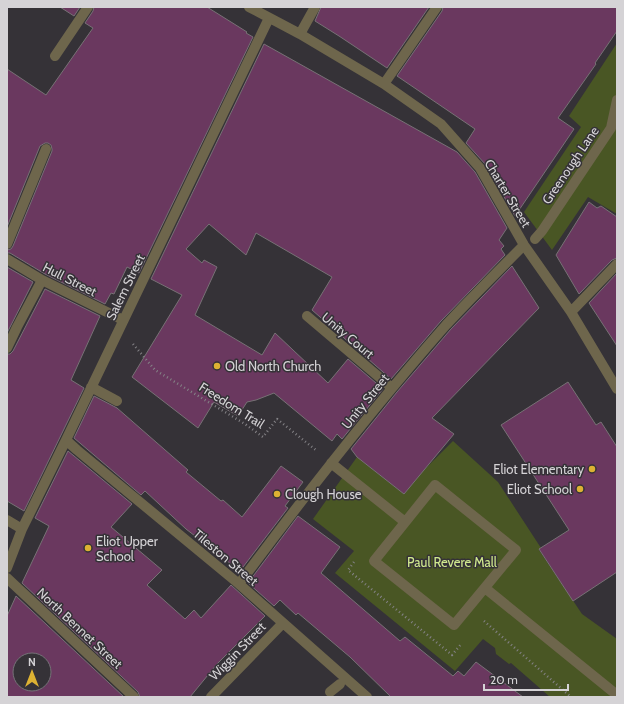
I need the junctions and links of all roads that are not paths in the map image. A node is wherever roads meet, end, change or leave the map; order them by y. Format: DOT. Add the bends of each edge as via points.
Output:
graph roads {
  1 [pos="88,7"];
  2 [pos="249,7"];
  3 [pos="315,7"];
  4 [pos="437,7"];
  5 [pos="269,18"];
  6 [pos="300,34"];
  7 [pos="55,56"];
  8 [pos="384,84"];
  9 [pos="617,100"];
  10 [pos="46,149"];
  11 [pos="535,239"];
  12 [pos="7,244"];
  13 [pos="524,245"];
  14 [pos="7,260"];
  15 [pos="617,264"];
  16 [pos="42,280"];
  17 [pos="571,312"];
  18 [pos="307,316"];
  19 [pos="123,320"];
  20 [pos="7,348"];
  21 [pos="91,387"];
  22 [pos="392,388"];
  23 [pos="617,389"];
  24 [pos="116,401"];
  25 [pos="66,440"];
  26 [pos="331,463"];
  27 [pos="7,520"];
  28 [pos="405,522"];
  29 [pos="22,529"];
  30 [pos="7,568"];
  31 [pos="7,578"];
  32 [pos="239,584"];
  33 [pos="485,588"];
  34 [pos="283,623"];
  35 [pos="340,684"];
  36 [pos="330,692"];
  37 [pos="617,695"];
  38 [pos="134,697"];
  39 [pos="211,697"];
  40 [pos="367,697"];
  1 -- 7 [label="street"];
  2 -- 5 [label="street, Charter Street"];
  3 -- 6 [label="street"];
  4 -- 8 [label="street"];
  5 -- 6 [label="street, Charter Street"];
  5 -- 19 [label="street, Salem Street"];
  6 -- 8 [label="street, Charter Street"];
  8 -- 13 [label="street, Charter Street" via="441,124 480,168"];
  9 -- 11 [label="street, Greenough Lane" via="611,128"];
  10 -- 12 [label="street"];
  13 -- 17 [label="street, Charter Street"];
  13 -- 22 [label="street, Unity Street" via="447,324"];
  14 -- 16 [label="street, Hull Street"];
  15 -- 17 [label="street"];
  16 -- 19 [label="street, Hull Street"];
  16 -- 20 [label="street"];
  17 -- 23 [label="street, Charter Street"];
  18 -- 22 [label="street, Unity Court"];
  19 -- 21 [label="street, Salem Street"];
  21 -- 24 [label="street"];
  21 -- 25 [label="street, Salem Street"];
  22 -- 26 [label="street, Unity Street"];
  25 -- 29 [label="street, Salem Street"];
  25 -- 32 [label="street, Tileston Street"];
  26 -- 28 [label="street"];
  26 -- 32 [label="street, Unity Street"];
  27 -- 29 [label="street"];
  28 -- 33 [label="street" via="435,485 516,550"];
  28 -- 33 [label="street" via="374,561 454,625"];
  29 -- 30 [label="street, Salem Street"];
  31 -- 38 [label="street, North Bennet Street"];
  32 -- 34 [label="street, Tileston Street"];
  33 -- 37 [label="street"];
  34 -- 39 [label="street, Wiggin Street"];
  34 -- 40 [label="street, Tileston Street"];
  35 -- 36 [label="street"];
}
